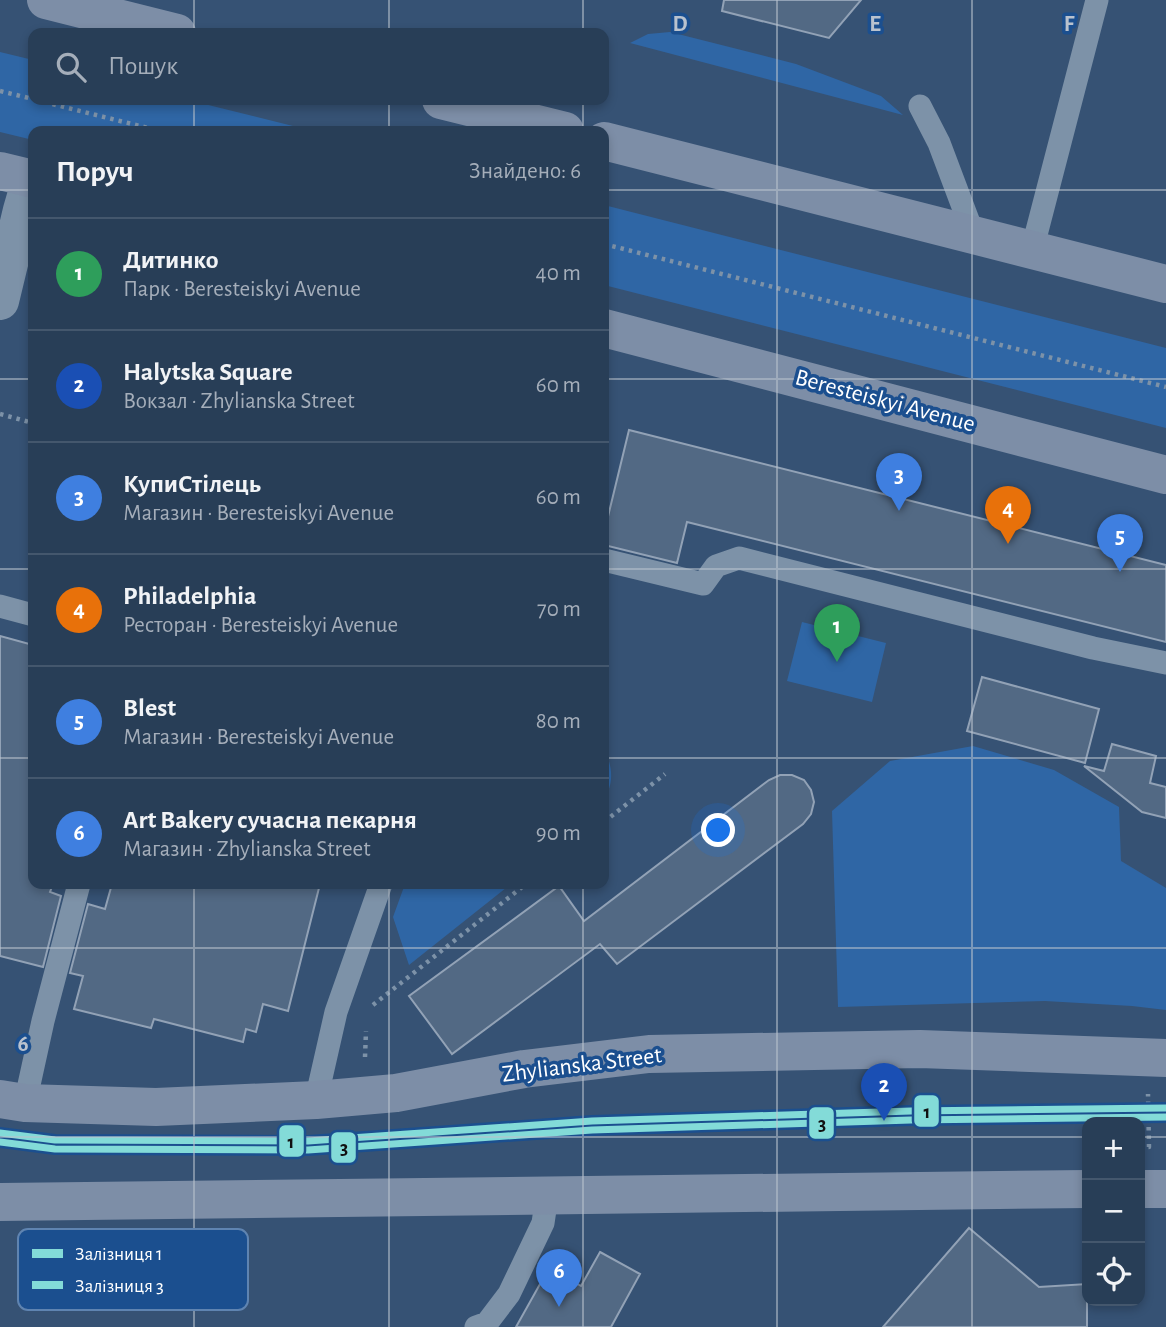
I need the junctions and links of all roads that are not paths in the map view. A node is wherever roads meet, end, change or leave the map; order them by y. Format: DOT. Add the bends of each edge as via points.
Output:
graph roads {
  1 [pos="46,0"];
  2 [pos="1097,0"];
  3 [pos="157,28"];
  4 [pos="488,105"];
  5 [pos="920,106"];
  6 [pos="507,107"];
  7 [pos="553,126"];
  8 [pos="609,142"];
  9 [pos="22,176"];
  10 [pos="974,236"];
  11 [pos="1032,250"];
  12 [pos="1166,284"];
  13 [pos="0,301"];
  14 [pos="609,329"];
  15 [pos="1166,475"];
  16 [pos="609,561"];
  17 [pos="0,606"];
  18 [pos="28,614"];
  19 [pos="1166,663"];
  20 [pos="78,889"];
  21 [pos="379,889"];
  22 [pos="1157,1069"];
  23 [pos="316,1100"];
  24 [pos="13,1101"];
  25 [pos="1082,1189"];
  26 [pos="1145,1189"];
  27 [pos="1166,1189"];
  28 [pos="547,1196"];
  29 [pos="1,1203"];
  30 [pos="476,1327"];
  1 -- 3 [label="main road"];
  2 -- 11 [label="lane"];
  4 -- 6 [label="main road"];
  5 -- 10 [label="lane"];
  6 -- 7 [label="main road"];
  8 -- 10 [label="main road"];
  9 -- 13 [label="street" via="22,210"];
  10 -- 11 [label="main road"];
  11 -- 12 [label="main road"];
  14 -- 15 [label="main road, Beresteiskyi Avenue"];
  16 -- 19 [label="lane" via="703,584 716,566 739,558"];
  17 -- 18 [label="lane"];
  20 -- 24 [label="lane" via="43,1021"];
  21 -- 23 [label="lane" via="336,1012"];
  22 -- 23 [label="main road, Zhylianska Street" via="920,1049 649,1054 524,1069 396,1093"];
  23 -- 24 [label="main road, Zhylianska Street" via="156,1107"];
  25 -- 28 [label="main road"];
  26 -- 27 [label="main road"];
  28 -- 29 [label="main road"];
  28 -- 30 [label="lane" via="543,1223 509,1294 487,1323"];
}
